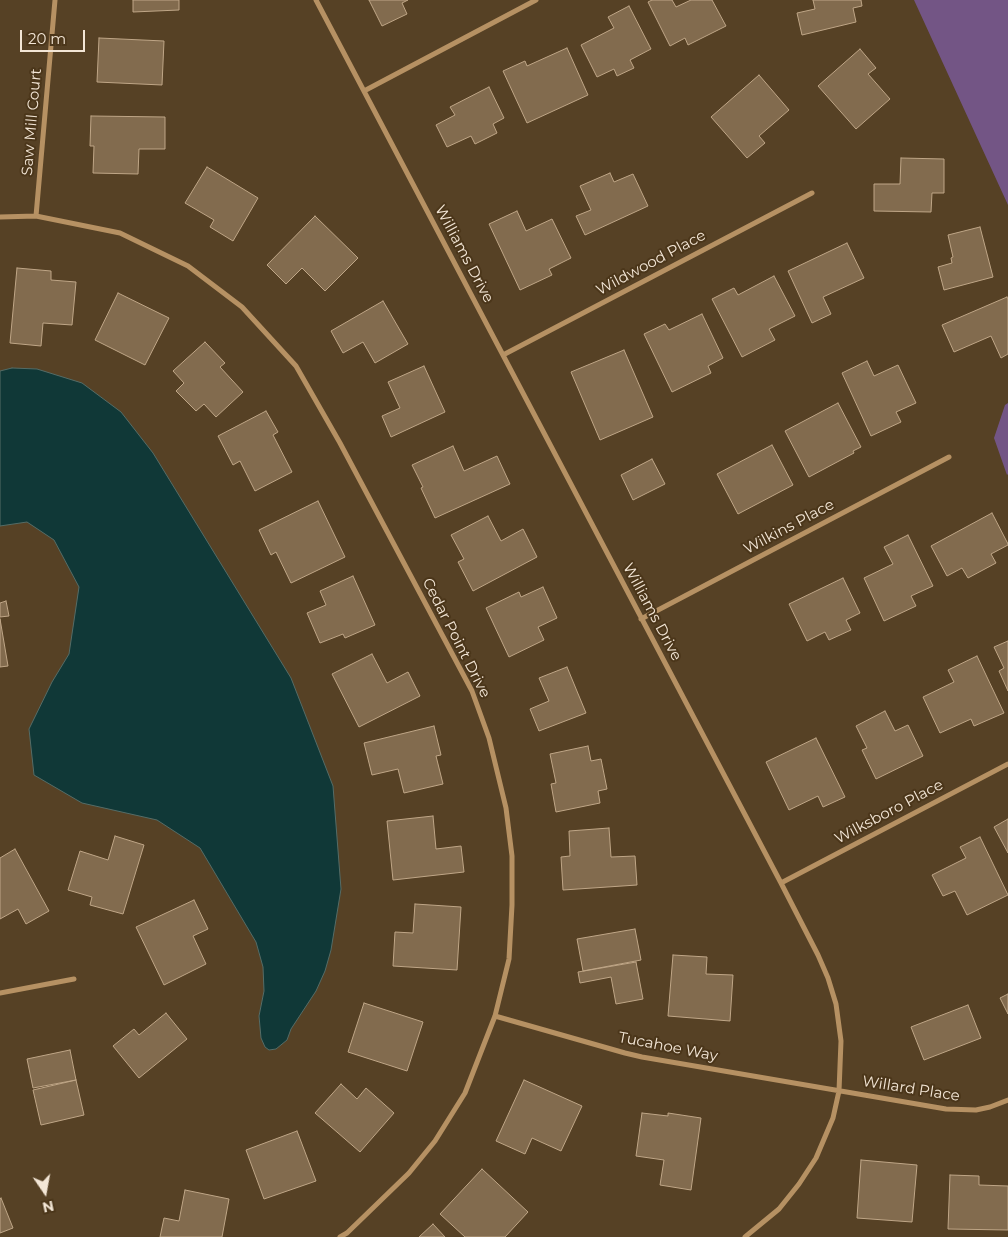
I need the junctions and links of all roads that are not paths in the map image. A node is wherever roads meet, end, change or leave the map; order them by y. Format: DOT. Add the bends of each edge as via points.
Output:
graph roads {
  1 [pos="55,0"];
  2 [pos="316,0"];
  3 [pos="536,0"];
  4 [pos="364,91"];
  5 [pos="812,193"];
  6 [pos="0,216"];
  7 [pos="36,216"];
  8 [pos="502,355"];
  9 [pos="949,457"];
  10 [pos="642,619"];
  11 [pos="1008,764"];
  12 [pos="782,883"];
  13 [pos="74,979"];
  14 [pos="0,993"];
  15 [pos="496,1016"];
  16 [pos="839,1091"];
  17 [pos="1008,1100"];
  18 [pos="340,1237"];
  19 [pos="745,1237"];
  1 -- 7 [label="street, Saw Mill Court"];
  2 -- 4 [label="street, Williams Drive"];
  3 -- 4 [label="street"];
  4 -- 8 [label="street, Williams Drive"];
  5 -- 8 [label="street, Wildwood Place"];
  6 -- 7 [label="street, Cedar Point Drive"];
  7 -- 15 [label="street, Cedar Point Drive" via="120,234 188,266 242,307 296,366 316,400 472,691 489,738 506,808 512,856 509,959"];
  8 -- 10 [label="street, Williams Drive"];
  9 -- 10 [label="street, Wilkins Place"];
  10 -- 12 [label="street, Williams Drive"];
  11 -- 12 [label="street, Wilksboro Place"];
  12 -- 16 [label="street, Williams Drive" via="832,988 841,1042"];
  13 -- 14 [label="street"];
  15 -- 16 [label="street, Tucahoe Way" via="642,1057"];
  15 -- 18 [label="street, Cedar Point Drive" via="465,1093 435,1141 409,1173"];
  16 -- 17 [label="street, Willard Place" via="962,1110 983,1108"];
  16 -- 19 [label="street, Williams Drive" via="828,1132 808,1172 779,1209"];
}
